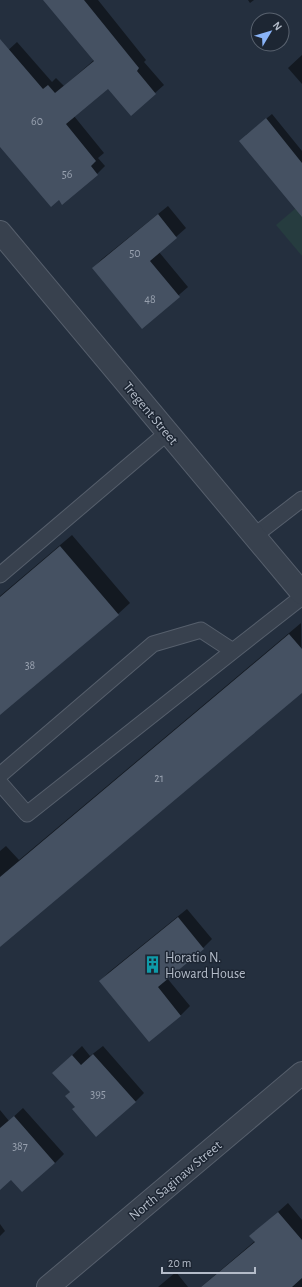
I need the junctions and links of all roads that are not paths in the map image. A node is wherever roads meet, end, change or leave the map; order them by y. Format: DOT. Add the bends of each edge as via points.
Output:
graph roads {
  1 [pos="0,232"];
  2 [pos="167,432"];
  3 [pos="302,499"];
  4 [pos="254,536"];
  5 [pos="0,575"];
  6 [pos="302,593"];
  7 [pos="302,597"];
  8 [pos="233,651"];
  9 [pos="0,775"];
  10 [pos="0,783"];
  11 [pos="302,1073"];
  12 [pos="48,1287"];
  1 -- 2 [label="street, Tregent Street"];
  2 -- 4 [label="street, Tregent Street"];
  2 -- 5 [label="lane"];
  3 -- 4 [label="lane"];
  4 -- 6 [label="street, Tregent Street"];
  7 -- 8 [label="lane"];
  8 -- 9 [label="lane" via="202,630 153,644"];
  8 -- 10 [label="lane" via="27,814"];
  11 -- 12 [label="street, North Saginaw Street"];
}
